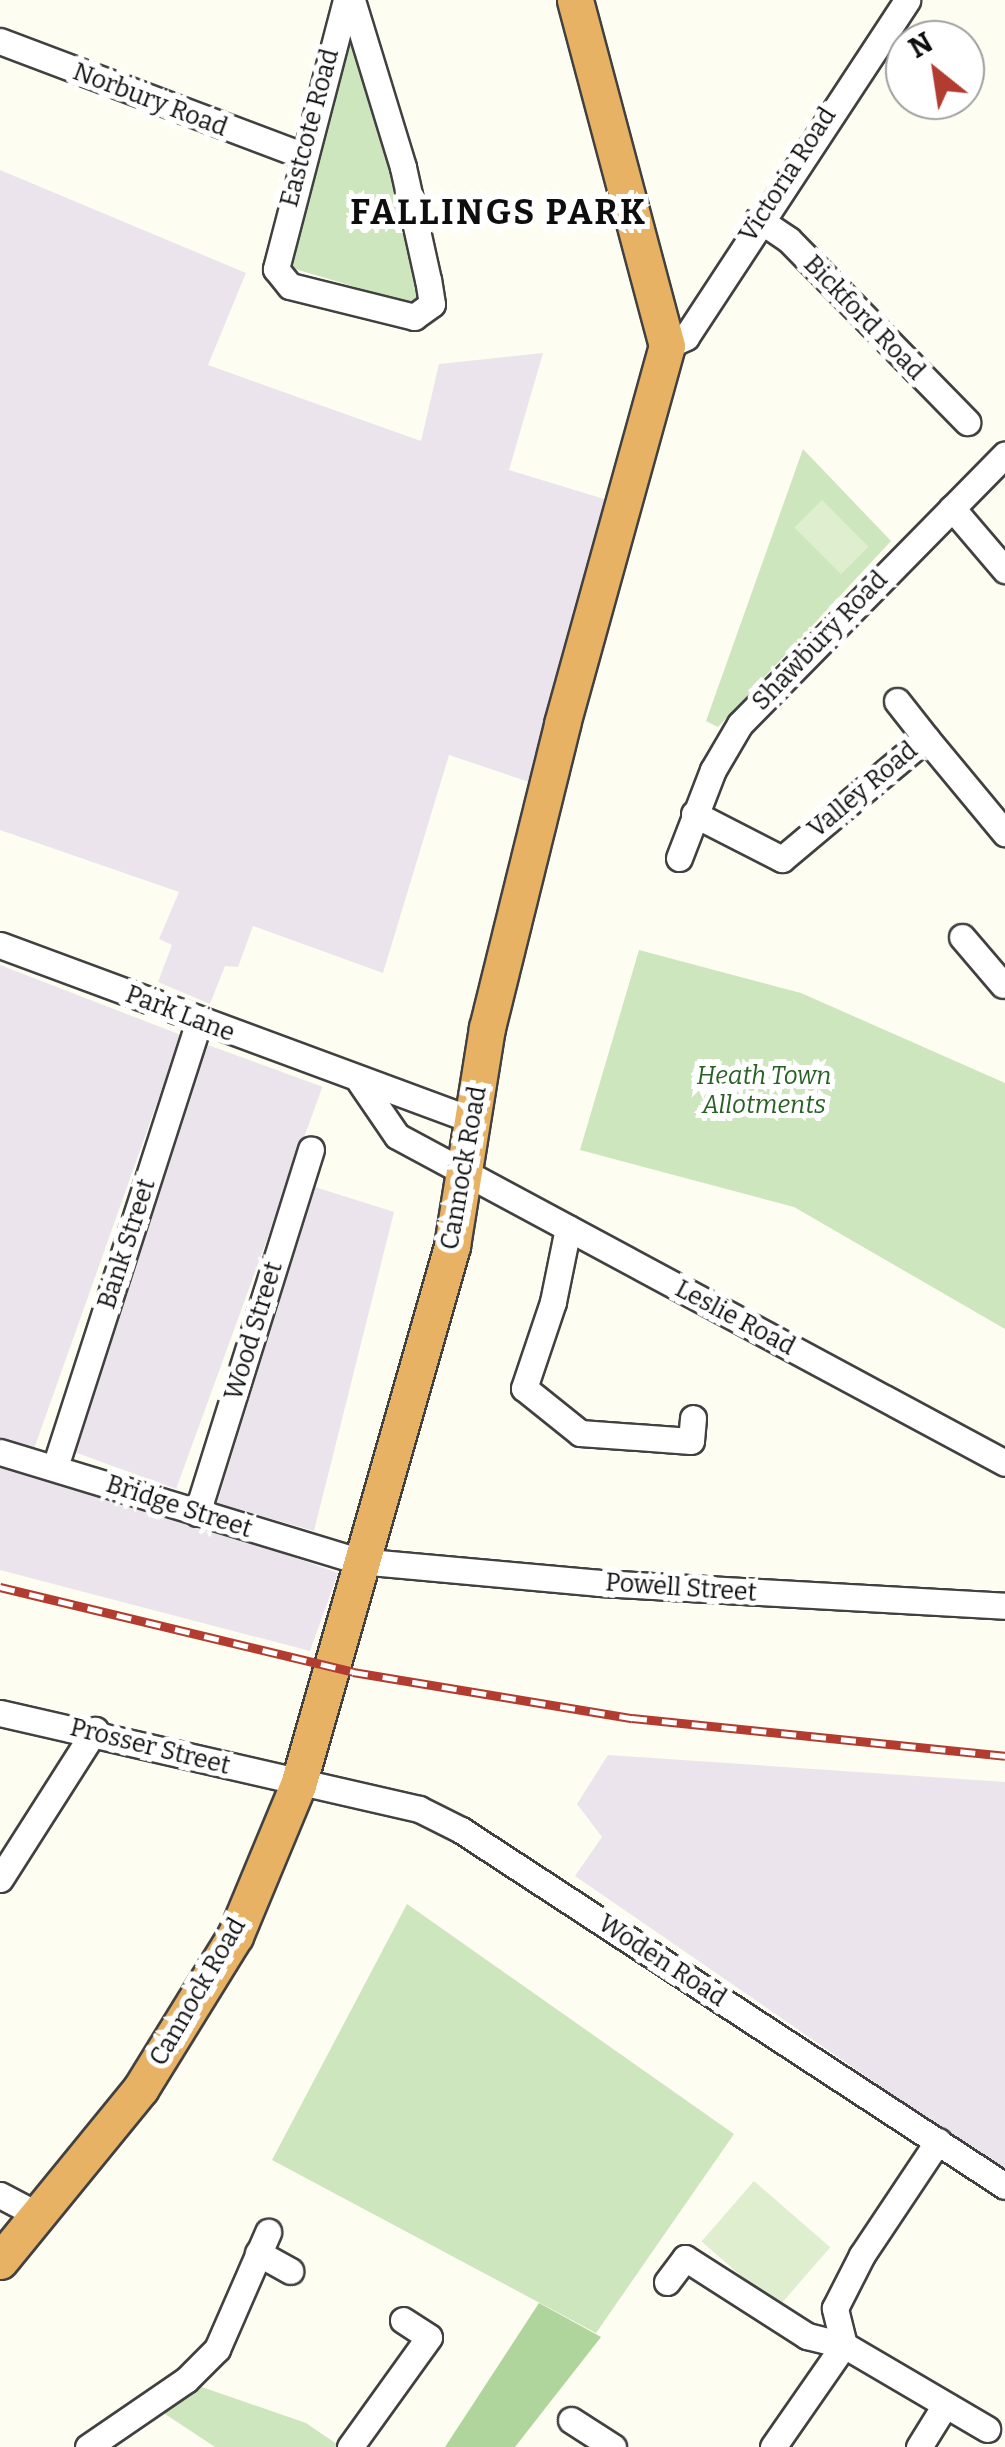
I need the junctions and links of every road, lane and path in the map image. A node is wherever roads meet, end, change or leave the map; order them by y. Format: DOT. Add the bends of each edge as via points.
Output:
graph roads {
  1 [pos="349,0"];
  2 [pos="575,0"];
  3 [pos="908,0"];
  4 [pos="0,41"];
  5 [pos="301,155"];
  6 [pos="758,219"];
  7 [pos="666,346"];
  8 [pos="967,422"];
  9 [pos="1005,454"];
  10 [pos="952,508"];
  11 [pos="1005,570"];
  12 [pos="897,701"];
  13 [pos="926,738"];
  14 [pos="694,814"];
  15 [pos="1005,834"];
  16 [pos="679,858"];
  17 [pos="962,937"];
  18 [pos="1005,945"];
  19 [pos="0,946"];
  20 [pos="984,962"];
  21 [pos="1003,985"];
  22 [pos="199,1021"];
  23 [pos="360,1082"];
  24 [pos="472,1120"];
  25 [pos="311,1149"];
  26 [pos="466,1172"];
  27 [pos="568,1228"];
  28 [pos="694,1418"];
  29 [pos="0,1452"];
  30 [pos="1005,1463"];
  31 [pos="56,1468"];
  32 [pos="197,1513"];
  33 [pos="358,1561"];
  34 [pos="1005,1606"];
  35 [pos="0,1713"];
  36 [pos="95,1730"];
  37 [pos="298,1785"];
  38 [pos="0,1878"];
  39 [pos="938,2141"];
  40 [pos="1005,2186"];
  41 [pos="0,2195"];
  42 [pos="38,2215"];
  43 [pos="0,2261"];
  44 [pos="290,2271"];
  45 [pos="667,2282"];
  46 [pos="402,2320"];
  47 [pos="844,2345"];
  48 [pos="945,2405"];
  49 [pos="571,2420"];
  50 [pos="987,2429"];
  51 [pos="88,2447"];
  52 [pos="350,2447"];
  53 [pos="613,2447"];
  54 [pos="773,2447"];
  55 [pos="919,2447"];
  1 -- 5 [label="street, Eastcote Road"];
  1 -- 5 [label="street, Eastcote Road" via="402,166 432,304 414,317 290,286 276,269 277,256"];
  2 -- 7 [label="highway"];
  3 -- 6 [label="street, Victoria Road"];
  4 -- 5 [label="street, Norbury Road"];
  6 -- 7 [label="street, Victoria Road" via="686,336"];
  6 -- 8 [label="street, Bickford Road" via="789,240"];
  7 -- 24 [label="highway, Cannock Road" via="562,724 487,1028"];
  9 -- 10 [label="street, Shawbury Road"];
  10 -- 11 [label="street"];
  10 -- 14 [label="street, Shawbury Road" via="740,724"];
  12 -- 13 [label="street"];
  13 -- 14 [label="street, Valley Road" via="782,859"];
  13 -- 15 [label="street, Valley Road"];
  14 -- 16 [label="street, Shawbury Road"];
  17 -- 20 [label="street"];
  18 -- 20 [label="street"];
  19 -- 22 [label="street, Park Lane"];
  20 -- 21 [label="street"];
  22 -- 23 [label="street, Park Lane"];
  22 -- 31 [label="street, Bank Street"];
  23 -- 24 [label="street, Park Lane"];
  23 -- 26 [label="street" via="397,1136"];
  24 -- 26 [label="highway, Cannock Road"];
  25 -- 32 [label="street, Wood Street"];
  26 -- 27 [label="street, Leslie Road"];
  26 -- 33 [label="highway, Cannock Road" via="452,1246"];
  27 -- 28 [label="street" via="553,1302 524,1388 580,1433 691,1441"];
  27 -- 30 [label="street, Leslie Road"];
  29 -- 31 [label="street, Bridge Street"];
  31 -- 32 [label="street, Bridge Street"];
  32 -- 33 [label="street, Bridge Street"];
  33 -- 34 [label="street, Powell Street" via="599,1583"];
  33 -- 37 [label="highway, Cannock Road"];
  35 -- 36 [label="street, Prosser Street"];
  36 -- 37 [label="street, Prosser Street"];
  36 -- 38 [label="street"];
  37 -- 39 [label="street, Woden Road" via="419,1810 461,1830"];
  37 -- 42 [label="highway, Cannock Road" via="235,1936 191,2013 141,2088"];
  39 -- 40 [label="street, Woden Road"];
  39 -- 47 [label="street" via="862,2255 836,2308"];
  41 -- 42 [label="street"];
  42 -- 43 [label="highway, Cannock Road"];
  44 -- 51 [label="street" via="263,2242 218,2348 186,2380"];
  45 -- 47 [label="street" via="685,2258 807,2336"];
  46 -- 52 [label="street" via="429,2337"];
  47 -- 48 [label="street"];
  47 -- 54 [label="street"];
  48 -- 50 [label="street"];
  48 -- 55 [label="street"];
  49 -- 53 [label="street"];
}
